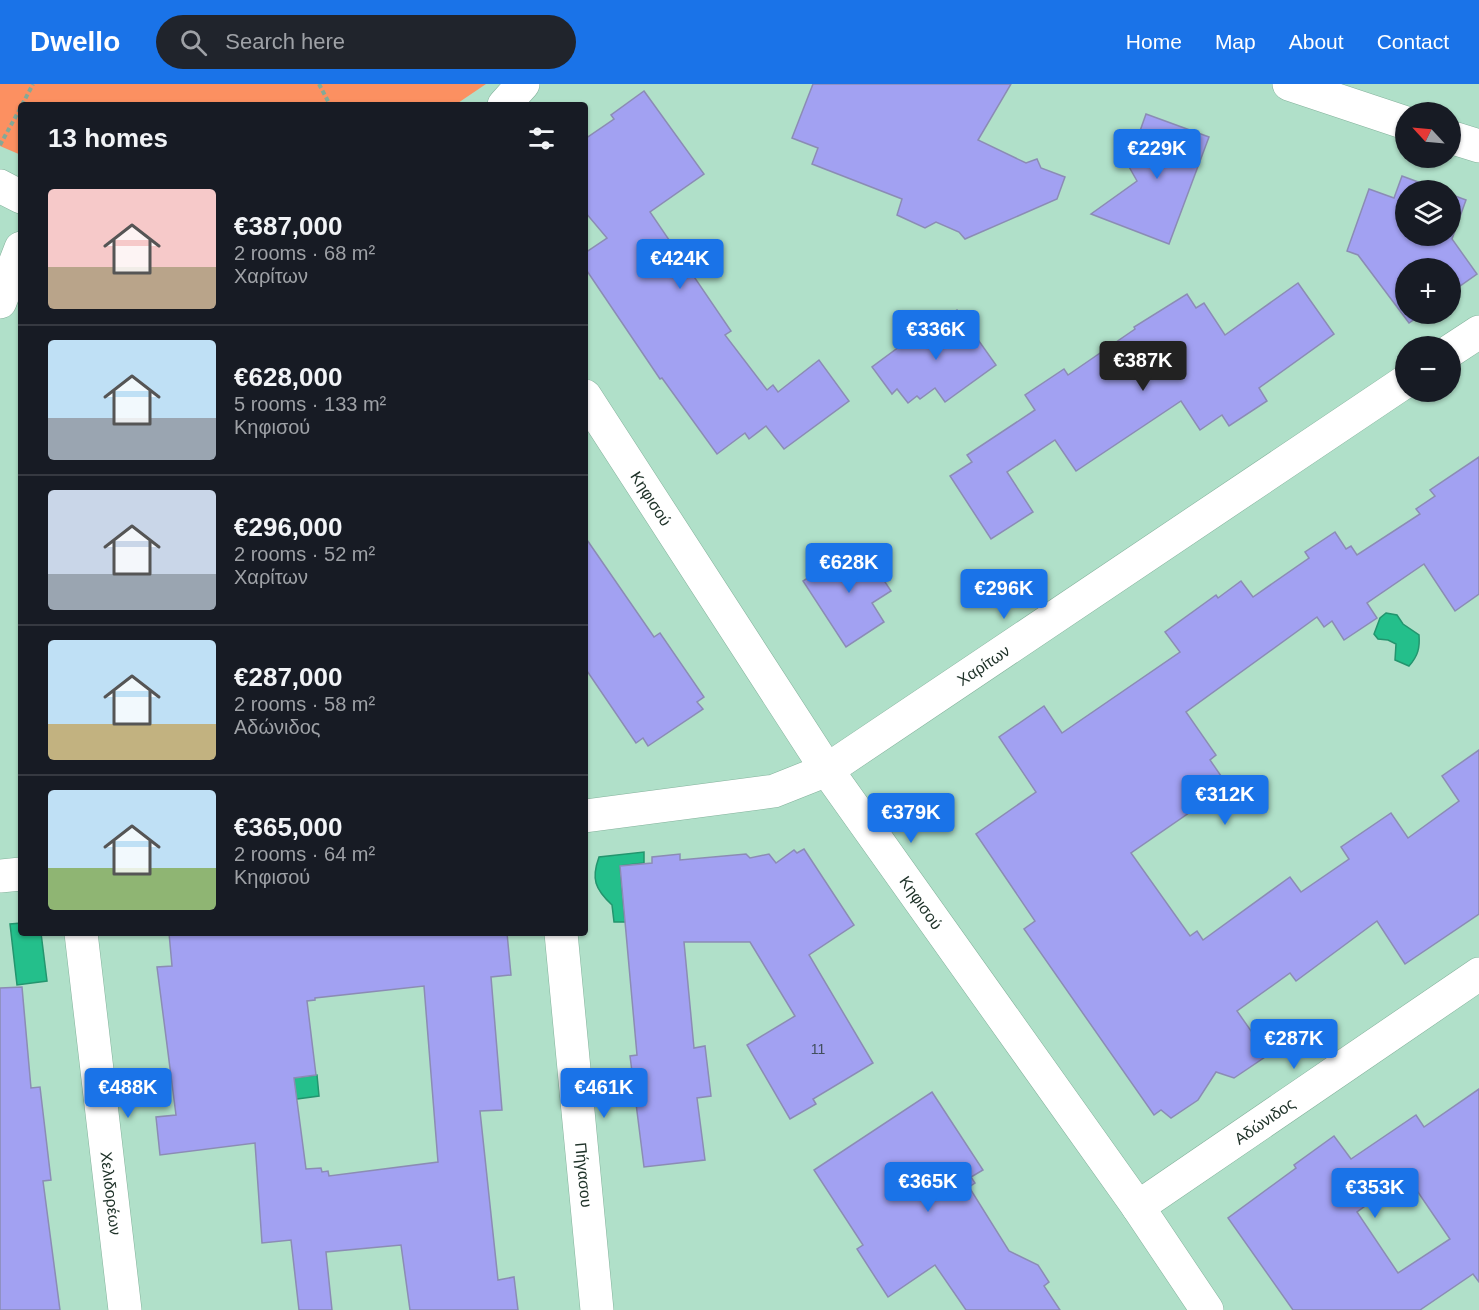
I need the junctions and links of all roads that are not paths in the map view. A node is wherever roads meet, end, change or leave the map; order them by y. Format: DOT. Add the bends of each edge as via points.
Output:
graph roads {
  1 [pos="524,84"];
  2 [pos="1289,84"];
  3 [pos="507,102"];
  4 [pos="1395,119"];
  5 [pos="1461,140"];
  6 [pos="1479,146"];
  7 [pos="0,186"];
  8 [pos="18,195"];
  9 [pos="18,256"];
  10 [pos="0,302"];
  11 [pos="1479,332"];
  12 [pos="1461,344"];
  13 [pos="1395,388"];
  14 [pos="588,401"];
  15 [pos="827,770"];
  16 [pos="588,816"];
  17 [pos="18,874"];
  18 [pos="0,876"];
  19 [pos="81,936"];
  20 [pos="561,936"];
  21 [pos="1479,974"];
  22 [pos="1138,1207"];
  23 [pos="125,1310"];
  24 [pos="597,1310"];
  25 [pos="1207,1310"];
  1 -- 3 [label="street"];
  2 -- 4 [label="street"];
  5 -- 6 [label="street"];
  7 -- 8 [label="street"];
  9 -- 10 [label="street"];
  11 -- 12 [label="street"];
  13 -- 15 [label="street, Χαρίτων"];
  14 -- 15 [label="street, Κηφισού"];
  15 -- 16 [label="street, Χαρίτων" via="774,791"];
  15 -- 22 [label="street, Κηφισού"];
  17 -- 18 [label="street"];
  19 -- 23 [label="street, Χελιδορέων"];
  20 -- 24 [label="street, Πήγασου"];
  21 -- 22 [label="street, Αδώνιδος"];
  22 -- 25 [label="street, Κηφισού"];
}
